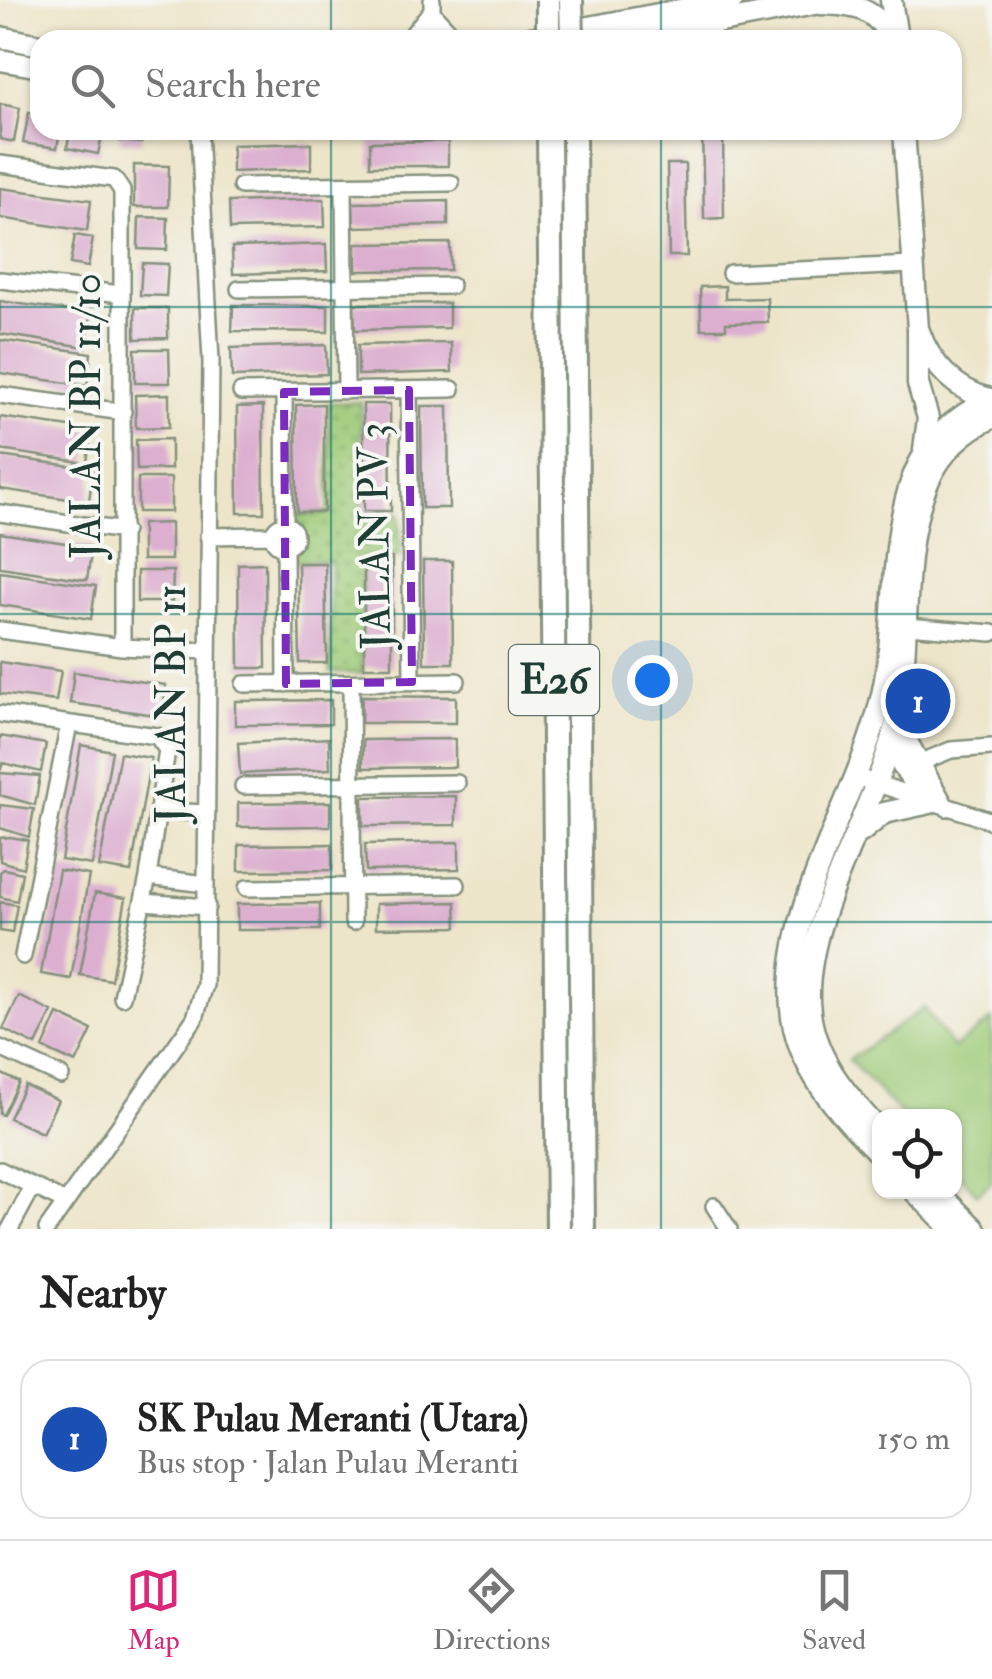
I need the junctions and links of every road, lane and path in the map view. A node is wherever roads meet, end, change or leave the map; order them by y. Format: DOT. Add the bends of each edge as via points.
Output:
graph roads {
  1 [pos="548,0"];
  2 [pos="571,0"];
  3 [pos="732,0"];
  4 [pos="891,0"];
  5 [pos="826,2"];
  6 [pos="431,8"];
  7 [pos="417,30"];
  8 [pos="447,30"];
  9 [pos="548,30"];
  10 [pos="572,30"];
  11 [pos="573,30"];
  12 [pos="680,30"];
  13 [pos="886,30"];
  14 [pos="893,30"];
  15 [pos="0,37"];
  16 [pos="30,42"];
  17 [pos="0,60"];
  18 [pos="30,65"];
  19 [pos="200,140"];
  20 [pos="549,140"];
  21 [pos="574,140"];
  22 [pos="905,140"];
  23 [pos="0,164"];
  24 [pos="451,183"];
  25 [pos="344,185"];
  26 [pos="241,186"];
  27 [pos="914,265"];
  28 [pos="730,273"];
  29 [pos="0,280"];
  30 [pos="451,286"];
  31 [pos="345,288"];
  32 [pos="240,289"];
  33 [pos="121,294"];
  34 [pos="918,329"];
  35 [pos="452,389"];
  36 [pos="409,390"];
  37 [pos="346,391"];
  38 [pos="241,392"];
  39 [pos="284,392"];
  40 [pos="0,395"];
  41 [pos="991,405"];
  42 [pos="123,412"];
  43 [pos="922,457"];
  44 [pos="0,513"];
  45 [pos="279,530"];
  46 [pos="124,532"];
  47 [pos="208,536"];
  48 [pos="908,626"];
  49 [pos="0,630"];
  50 [pos="992,633"];
  51 [pos="122,647"];
  52 [pos="207,651"];
  53 [pos="456,681"];
  54 [pos="351,682"];
  55 [pos="412,682"];
  56 [pos="244,684"];
  57 [pos="286,684"];
  58 [pos="0,714"];
  59 [pos="899,720"];
  60 [pos="69,724"];
  61 [pos="992,747"];
  62 [pos="919,763"];
  63 [pos="866,781"];
  64 [pos="457,782"];
  65 [pos="352,784"];
  66 [pos="243,786"];
  67 [pos="939,806"];
  68 [pos="160,811"];
  69 [pos="207,813"];
  70 [pos="992,821"];
  71 [pos="854,840"];
  72 [pos="148,877"];
  73 [pos="206,884"];
  74 [pos="456,886"];
  75 [pos="352,887"];
  76 [pos="247,888"];
  77 [pos="144,902"];
  78 [pos="207,908"];
  79 [pos="353,922"];
  80 [pos="23,956"];
  81 [pos="122,997"];
  82 [pos="0,1048"];
  83 [pos="61,1076"];
  84 [pos="872,1122"];
  85 [pos="872,1146"];
  86 [pos="0,1170"];
  87 [pos="33,1186"];
  88 [pos="922,1199"];
  89 [pos="945,1199"];
  90 [pos="65,1202"];
  91 [pos="714,1206"];
  92 [pos="10,1229"];
  93 [pos="47,1229"];
  94 [pos="558,1229"];
  95 [pos="583,1229"];
  96 [pos="729,1229"];
  97 [pos="952,1229"];
  98 [pos="975,1229"];
  1 -- 9 [label="highway, bridge"];
  2 -- 10 [label="highway, bridge"];
  3 -- 11 [label="main road"];
  4 -- 14 [label="main road"];
  5 -- 12 [label="main road"];
  5 -- 13 [label="main road" via="872,13"];
  6 -- 7 [label="main road"];
  6 -- 8 [label="main road"];
  15 -- 16 [label="main road"];
  17 -- 18 [label="main road"];
  19 -- 47 [label="street, JALAN BP 11" via="211,361"];
  20 -- 94 [label="highway, E26"];
  21 -- 95 [label="highway, E26"];
  22 -- 27 [label="main road"];
  23 -- 33 [label="street, JALAN BP 11/10" via="120,184"];
  24 -- 25 [label="street"];
  25 -- 26 [label="street"];
  25 -- 31 [label="street"];
  27 -- 28 [label="street"];
  27 -- 34 [label="main road"];
  29 -- 33 [label="street"];
  30 -- 31 [label="street"];
  31 -- 32 [label="street"];
  31 -- 37 [label="street"];
  33 -- 42 [label="street, JALAN BP 11/10"];
  34 -- 41 [label="main road" via="948,377"];
  34 -- 43 [label="main road" via="918,384 928,418"];
  35 -- 36 [label="street"];
  36 -- 37 [label="street"];
  36 -- 55 [label="street, JALAN PV 3"];
  37 -- 39 [label="street"];
  38 -- 39 [label="street"];
  39 -- 45 [label="street"];
  40 -- 42 [label="street"];
  41 -- 43 [label="main road" via="950,422"];
  41 -- 48 [label="main road" via="944,454 929,480 914,540"];
  42 -- 46 [label="street, JALAN BP 11/10"];
  43 -- 63 [label="main road" via="898,540 883,691"];
  44 -- 46 [label="street"];
  45 -- 47 [label="street"];
  45 -- 57 [label="street" via="295,538 285,548"];
  46 -- 51 [label="street, JALAN BP 11/10"];
  47 -- 52 [label="street, JALAN BP 11"];
  48 -- 50 [label="street"];
  48 -- 59 [label="main road"];
  49 -- 51 [label="street"];
  51 -- 52 [label="street"];
  52 -- 69 [label="street, JALAN BP 11"];
  53 -- 55 [label="street"];
  54 -- 55 [label="street"];
  54 -- 57 [label="street"];
  54 -- 65 [label="street"];
  56 -- 57 [label="street"];
  58 -- 60 [label="street"];
  59 -- 62 [label="street"];
  59 -- 63 [label="main road"];
  59 -- 67 [label="main road" via="902,765"];
  60 -- 68 [label="street" via="157,736 167,750"];
  60 -- 80 [label="street"];
  61 -- 62 [label="street" via="951,750"];
  62 -- 67 [label="street"];
  63 -- 67 [label="street"];
  63 -- 71 [label="main road"];
  63 -- 85 [label="main road" via="796,941 790,1003 804,1061"];
  64 -- 65 [label="street"];
  65 -- 66 [label="street"];
  65 -- 75 [label="street"];
  67 -- 70 [label="street"];
  67 -- 71 [label="main road" via="884,813"];
  68 -- 69 [label="street"];
  68 -- 72 [label="street"];
  69 -- 73 [label="street, JALAN BP 11"];
  71 -- 84 [label="main road" via="817,944 809,1004 820,1053"];
  72 -- 73 [label="street"];
  72 -- 77 [label="street"];
  73 -- 78 [label="street, JALAN BP 11"];
  74 -- 75 [label="street"];
  75 -- 76 [label="street"];
  75 -- 79 [label="street"];
  77 -- 78 [label="street"];
  77 -- 81 [label="street"];
  78 -- 90 [label="street, JALAN BP 11" via="207,975 195,1018"];
  82 -- 83 [label="street"];
  86 -- 87 [label="street"];
  87 -- 90 [label="street"];
  87 -- 92 [label="street"];
  88 -- 97 [label="main road"];
  89 -- 98 [label="main road"];
  90 -- 93 [label="street, JALAN BP 11"];
  91 -- 96 [label="street"];
}
